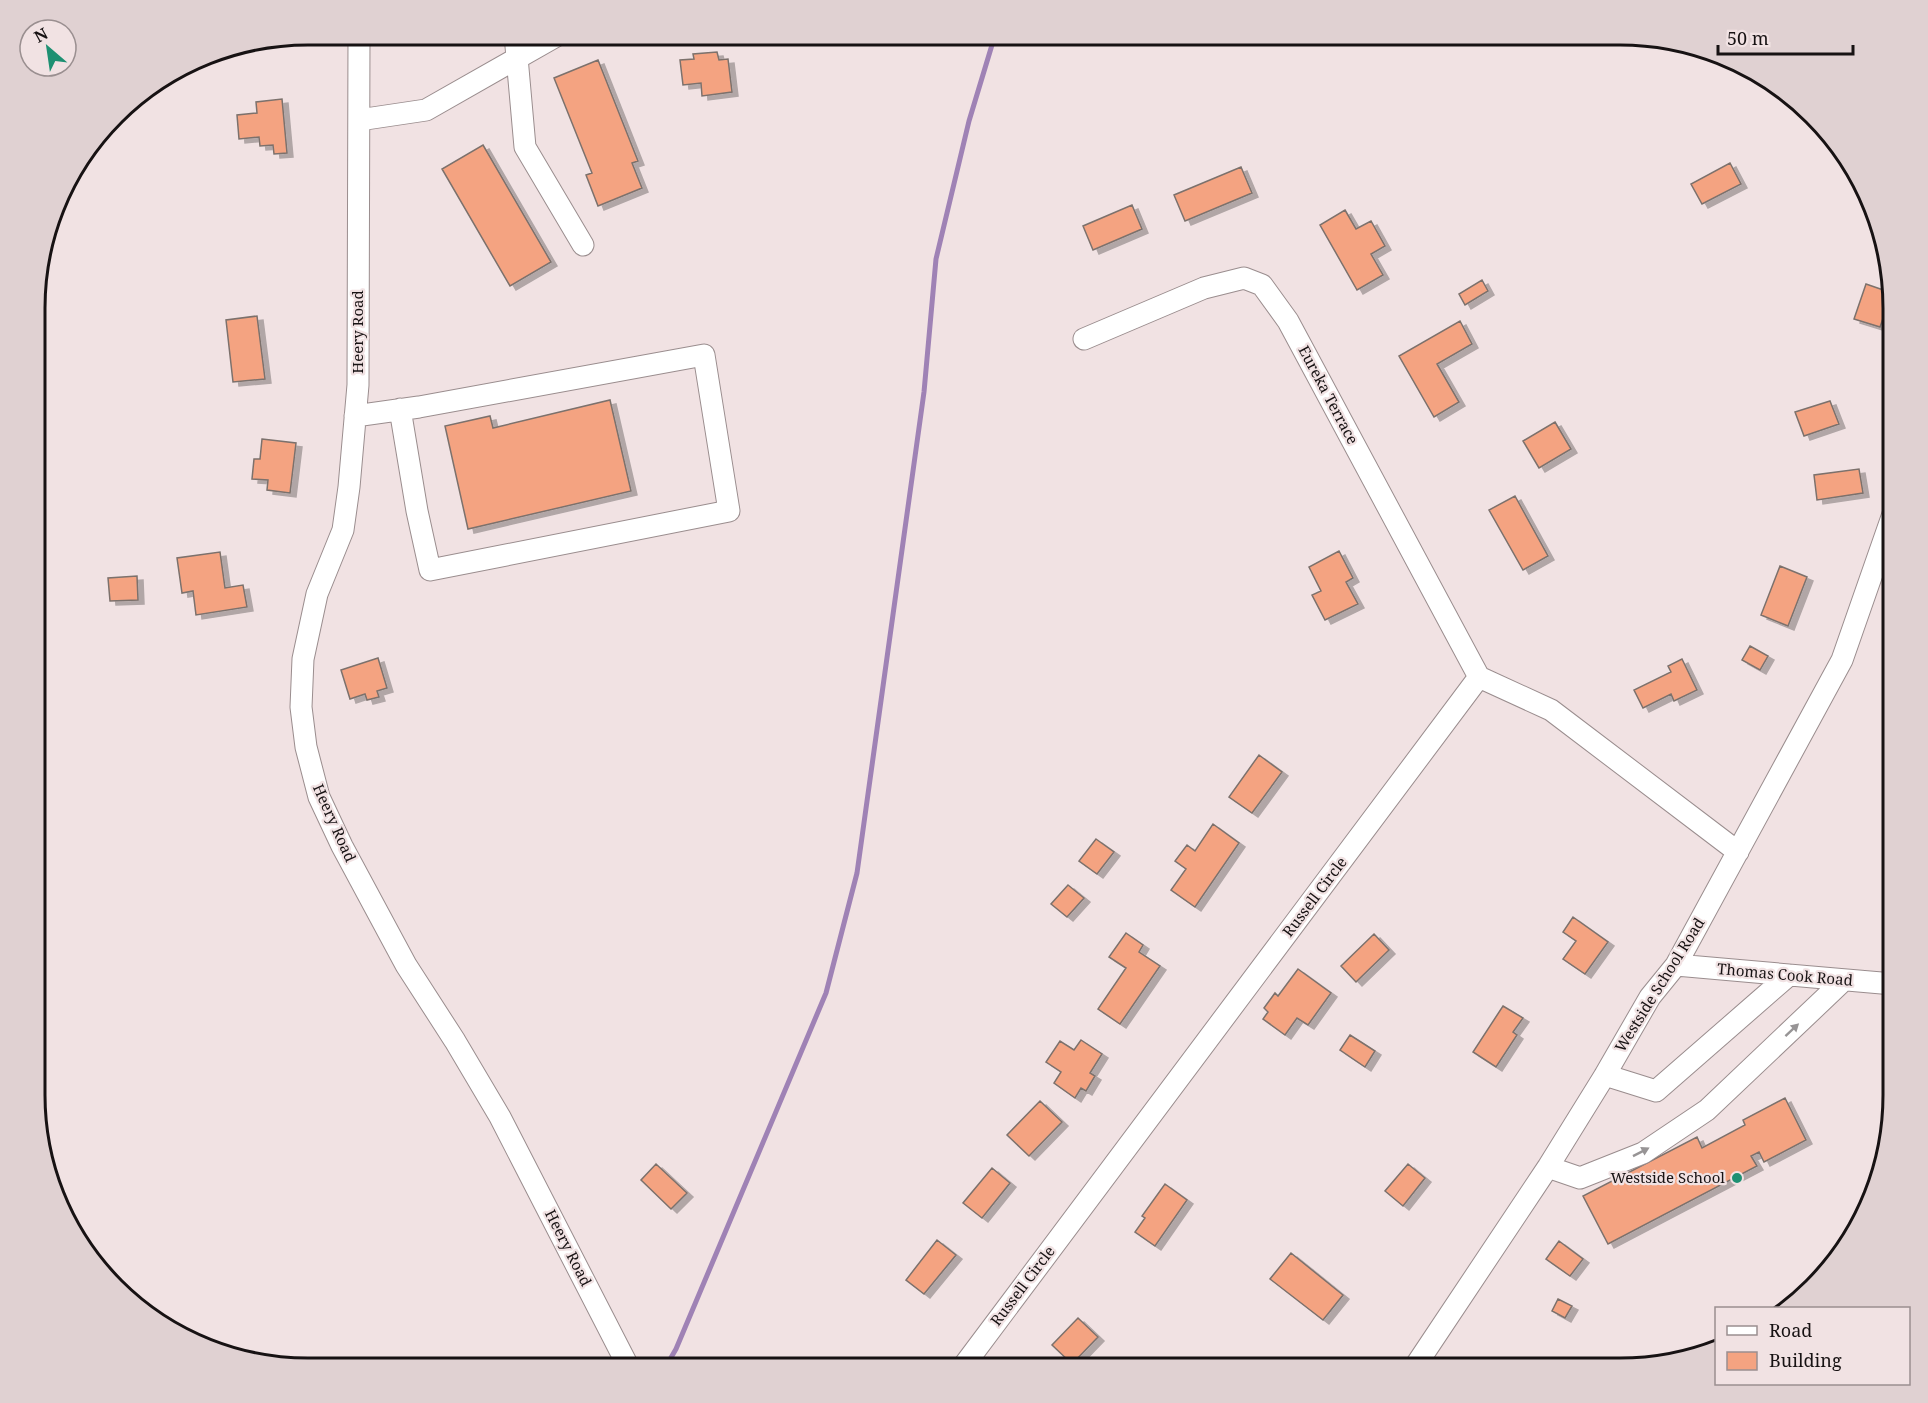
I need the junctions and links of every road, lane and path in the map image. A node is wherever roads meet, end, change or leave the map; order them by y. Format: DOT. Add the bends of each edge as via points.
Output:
graph roads {
  1 [pos="359,45"];
  2 [pos="516,45"];
  3 [pos="540,45"];
  4 [pos="517,58"];
  5 [pos="359,120"];
  6 [pos="583,245"];
  7 [pos="1084,339"];
  8 [pos="400,409"];
  9 [pos="355,416"];
  10 [pos="1883,543"];
  11 [pos="1479,676"];
  12 [pos="1738,852"];
  13 [pos="1676,965"];
  14 [pos="1789,975"];
  15 [pos="1844,980"];
  16 [pos="1883,983"];
  17 [pos="1605,1075"];
  18 [pos="1548,1167"];
  19 [pos="624,1358"];
  20 [pos="969,1358"];
  21 [pos="1421,1358"];
  1 -- 5 [label="street, Heery Road"];
  2 -- 4 [label="street"];
  3 -- 4 [label="street"];
  4 -- 5 [label="street" via="426,110"];
  4 -- 6 [label="street" via="525,147"];
  5 -- 9 [label="street, Heery Road"];
  7 -- 11 [label="street, Eureka Terrace" via="1204,288 1244,278 1262,285 1288,321"];
  8 -- 8 [label="street" via="704,355 729,511 430,570"];
  8 -- 9 [label="street"];
  9 -- 19 [label="street, Heery Road" via="342,530 317,594 303,659 301,707 319,797 406,965 500,1117"];
  10 -- 12 [label="street, Westside School Road" via="1842,660"];
  11 -- 12 [label="street" via="1551,710"];
  11 -- 20 [label="street, Russell Circle"];
  12 -- 13 [label="street, Westside School Road"];
  13 -- 14 [label="street, Thomas Cook Road"];
  13 -- 17 [label="street, Westside School Road" via="1650,997"];
  14 -- 15 [label="street, Thomas Cook Road"];
  14 -- 17 [label="street" via="1656,1091"];
  15 -- 16 [label="street, Thomas Cook Road"];
  18 -- 15 [label="street, one-way" via="1580,1178 1643,1153 1707,1110"];
  17 -- 18 [label="street, Westside School Road"];
  18 -- 21 [label="street, Westside School Road"];
}
